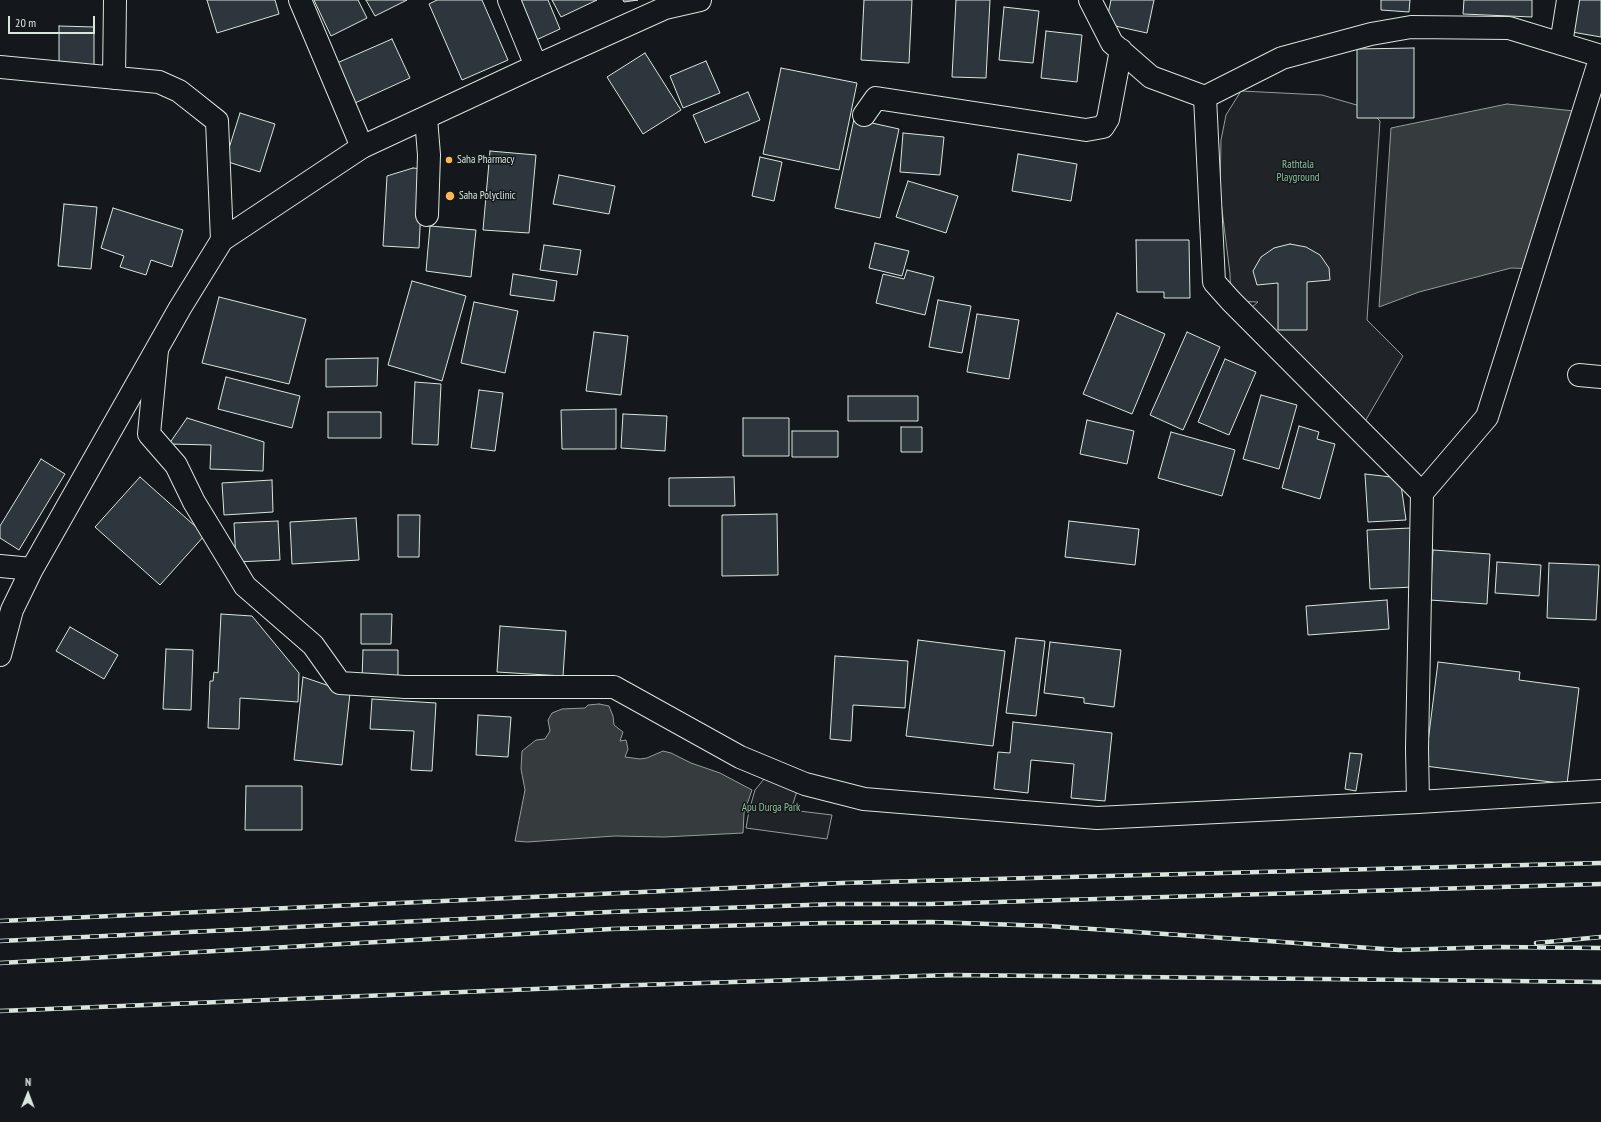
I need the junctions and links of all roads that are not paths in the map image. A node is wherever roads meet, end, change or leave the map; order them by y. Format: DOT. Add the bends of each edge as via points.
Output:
graph roads {
  1 [pos="115,0"];
  2 [pos="300,0"];
  3 [pos="509,0"];
  4 [pos="700,0"];
  5 [pos="1090,0"];
  6 [pos="1568,0"];
  7 [pos="1561,44"];
  8 [pos="1121,50"];
  9 [pos="1601,56"];
  10 [pos="536,66"];
  11 [pos="0,67"];
  12 [pos="114,78"];
  13 [pos="1205,97"];
  14 [pos="864,115"];
  15 [pos="426,118"];
  16 [pos="362,147"];
  17 [pos="427,215"];
  18 [pos="222,240"];
  19 [pos="157,350"];
  20 [pos="1579,375"];
  21 [pos="1601,377"];
  22 [pos="1422,493"];
  23 [pos="0,566"];
  24 [pos="32,569"];
  25 [pos="0,655"];
  26 [pos="1601,791"];
  27 [pos="1418,802"];
  1 -- 12 [label="street"];
  2 -- 16 [label="street"];
  3 -- 10 [label="street"];
  4 -- 10 [label="street" via="665,8"];
  5 -- 8 [label="street" via="1112,43"];
  6 -- 7 [label="street"];
  7 -- 9 [label="street"];
  7 -- 13 [label="street" via="1509,28 1411,28 1371,34 1282,58"];
  8 -- 13 [label="street" via="1151,77"];
  8 -- 14 [label="street" via="1108,119 1103,127 1086,130 876,98"];
  9 -- 22 [label="street" via="1487,417"];
  10 -- 15 [label="street"];
  11 -- 12 [label="street"];
  12 -- 18 [label="street" via="160,82 179,91 217,121"];
  13 -- 22 [label="street" via="1214,282"];
  15 -- 16 [label="street"];
  15 -- 17 [label="street" via="429,155"];
  16 -- 18 [label="street"];
  18 -- 19 [label="street"];
  19 -- 24 [label="street"];
  19 -- 27 [label="street" via="149,434 176,465 194,502 245,586 313,645 340,683 405,688 614,687 740,757 805,784 864,799 1097,818"];
  20 -- 21 [label="street"];
  22 -- 27 [label="street"];
  23 -- 24 [label="street"];
  24 -- 25 [label="street" via="12,610"];
  26 -- 27 [label="street"];
}
